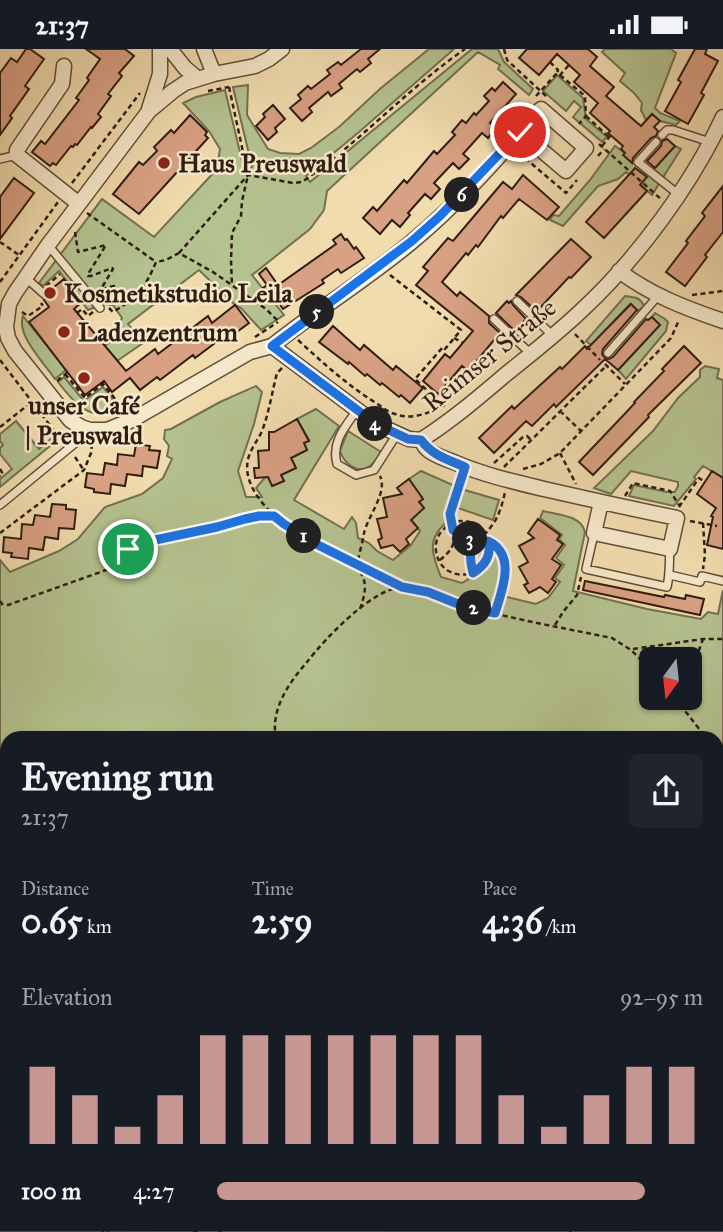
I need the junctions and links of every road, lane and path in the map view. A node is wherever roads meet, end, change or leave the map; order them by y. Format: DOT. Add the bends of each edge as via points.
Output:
graph roads {
  1 [pos="160,49"];
  2 [pos="170,49"];
  3 [pos="204,49"];
  4 [pos="282,49"];
  5 [pos="466,49"];
  6 [pos="504,49"];
  7 [pos="550,62"];
  8 [pos="569,65"];
  9 [pos="64,66"];
  10 [pos="214,74"];
  11 [pos="559,74"];
  12 [pos="197,78"];
  13 [pos="536,87"];
  14 [pos="206,91"];
  15 [pos="139,94"];
  16 [pos="533,99"];
  17 [pos="149,111"];
  18 [pos="586,116"];
  19 [pos="723,117"];
  20 [pos="578,125"];
  21 [pos="520,132"];
  22 [pos="662,135"];
  23 [pos="716,138"];
  24 [pos="656,142"];
  25 [pos="601,147"];
  26 [pos="607,152"];
  27 [pos="17,155"];
  28 [pos="518,155"];
  29 [pos="513,157"];
  30 [pos="0,159"];
  31 [pos="248,175"];
  32 [pos="65,193"];
  33 [pos="678,194"];
  34 [pos="79,204"];
  35 [pos="669,207"];
  36 [pos="81,220"];
  37 [pos="0,242"];
  38 [pos="52,249"];
  39 [pos="179,253"];
  40 [pos="19,255"];
  41 [pos="156,262"];
  42 [pos="619,271"];
  43 [pos="390,275"];
  44 [pos="25,277"];
  45 [pos="0,282"];
  46 [pos="232,286"];
  47 [pos="723,291"];
  48 [pos="44,295"];
  49 [pos="658,296"];
  50 [pos="517,301"];
  51 [pos="100,308"];
  52 [pos="685,308"];
  53 [pos="77,313"];
  54 [pos="28,316"];
  55 [pos="494,319"];
  56 [pos="18,320"];
  57 [pos="723,321"];
  58 [pos="565,325"];
  59 [pos="289,332"];
  60 [pos="553,336"];
  61 [pos="454,338"];
  62 [pos="248,340"];
  63 [pos="463,343"];
  64 [pos="272,346"];
  65 [pos="608,353"];
  66 [pos="531,354"];
  67 [pos="0,360"];
  68 [pos="606,366"];
  69 [pos="277,373"];
  70 [pos="65,374"];
  71 [pos="626,385"];
  72 [pos="46,391"];
  73 [pos="32,402"];
  74 [pos="442,404"];
  75 [pos="357,410"];
  76 [pos="559,411"];
  77 [pos="117,413"];
  78 [pos="455,417"];
  79 [pos="0,427"];
  80 [pos="90,430"];
  81 [pos="582,432"];
  82 [pos="397,434"];
  83 [pos="421,440"];
  84 [pos="531,440"];
  85 [pos="69,450"];
  86 [pos="560,453"];
  87 [pos="503,454"];
  88 [pos="465,467"];
  89 [pos="0,469"];
  90 [pos="84,470"];
  91 [pos="0,476"];
  92 [pos="500,478"];
  93 [pos="705,482"];
  94 [pos="383,485"];
  95 [pos="582,498"];
  96 [pos="601,502"];
  97 [pos="0,505"];
  98 [pos="621,506"];
  99 [pos="274,516"];
  100 [pos="451,523"];
  101 [pos="717,526"];
  102 [pos="453,530"];
  103 [pos="0,533"];
  104 [pos="485,533"];
  105 [pos="594,533"];
  106 [pos="479,539"];
  107 [pos="670,549"];
  108 [pos="439,561"];
  109 [pos="358,566"];
  110 [pos="473,573"];
  111 [pos="670,575"];
  112 [pos="702,576"];
  113 [pos="581,578"];
  114 [pos="723,581"];
  115 [pos="402,587"];
  116 [pos="1,603"];
  117 [pos="360,609"];
  118 [pos="495,613"];
  119 [pos="555,625"];
  120 [pos="703,639"];
  121 [pos="723,639"];
  122 [pos="700,647"];
  123 [pos="631,650"];
  124 [pos="639,658"];
  125 [pos="685,711"];
  126 [pos="276,731"];
  127 [pos="701,731"];
  1 -- 17 [label="street" via="160,74"];
  2 -- 12 [label="street"];
  3 -- 10 [label="street"];
  4 -- 10 [label="street" via="255,66"];
  5 -- 31 [label="path" via="302,182"];
  6 -- 13 [label="path" via="507,60"];
  7 -- 11 [label="path"];
  8 -- 11 [label="path"];
  9 -- 27 [label="street" via="62,84"];
  10 -- 12 [label="street"];
  11 -- 16 [label="path"];
  11 -- 18 [label="path" via="585,95"];
  12 -- 17 [label="street"];
  14 -- 31 [label="path" via="229,86"];
  15 -- 32 [label="path"];
  17 -- 34 [label="street"];
  18 -- 20 [label="path"];
  18 -- 25 [label="path" via="610,136"];
  19 -- 23 [label="street, Reimser Straße"];
  21 -- 21 [label="street" via="541,109 586,148 566,171"];
  21 -- 59 [label="street" via="412,241"];
  22 -- 23 [label="lane" via="673,130"];
  23 -- 33 [label="street, Reimser Straße"];
  24 -- 33 [label="lane" via="638,162"];
  26 -- 35 [label="path"];
  27 -- 30 [label="lane"];
  27 -- 32 [label="street"];
  28 -- 29 [label="path"];
  31 -- 39 [label="path"];
  31 -- 46 [label="path" via="241,216 232,233"];
  32 -- 34 [label="street"];
  32 -- 40 [label="path"];
  33 -- 35 [label="street, Reimser Straße"];
  34 -- 38 [label="street"];
  35 -- 42 [label="street, Reimser Straße"];
  36 -- 41 [label="path" via="87,212"];
  37 -- 40 [label="path"];
  38 -- 41 [label="path" via="75,228 78,252 106,245 88,276 112,268 101,289 114,286 106,299 113,312 141,292"];
  38 -- 44 [label="street"];
  38 -- 51 [label="lane"];
  39 -- 41 [label="path"];
  39 -- 46 [label="path"];
  40 -- 45 [label="path"];
  42 -- 49 [label="street"];
  42 -- 58 [label="street, Reimser Straße"];
  43 -- 61 [label="path" via="461,330"];
  44 -- 48 [label="lane"];
  44 -- 72 [label="street" via="9,304 8,338"];
  46 -- 62 [label="path" via="278,322"];
  47 -- 52 [label="path" via="693,294"];
  49 -- 52 [label="street"];
  49 -- 65 [label="lane"];
  50 -- 60 [label="lane"];
  51 -- 53 [label="path" via="88,316 82,309"];
  52 -- 57 [label="street"];
  52 -- 71 [label="path" via="671,338"];
  54 -- 56 [label="path" via="20,311"];
  55 -- 66 [label="lane"];
  58 -- 60 [label="street, Reimser Straße"];
  58 -- 68 [label="path"];
  59 -- 64 [label="street"];
  59 -- 74 [label="path" via="339,377 396,415 420,416"];
  60 -- 66 [label="street, Reimser Straße"];
  61 -- 63 [label="path"];
  61 -- 74 [label="path" via="415,379"];
  64 -- 75 [label="street, Reimser Straße"];
  64 -- 80 [label="street" via="250,352 132,421 107,430"];
  66 -- 78 [label="street, Reimser Straße"];
  67 -- 73 [label="path"];
  68 -- 71 [label="path"];
  68 -- 76 [label="path"];
  69 -- 99 [label="path" via="247,465 253,490"];
  70 -- 77 [label="path" via="85,398 103,384 124,410"];
  71 -- 81 [label="path"];
  72 -- 73 [label="path"];
  72 -- 80 [label="street" via="69,420"];
  73 -- 79 [label="path"];
  73 -- 85 [label="path"];
  74 -- 78 [label="path"];
  75 -- 82 [label="street, Reimser Straße"];
  75 -- 82 [label="lane" via="338,439 337,464 356,475 374,470"];
  76 -- 81 [label="path"];
  76 -- 84 [label="path"];
  78 -- 83 [label="street, Reimser Straße"];
  80 -- 85 [label="lane"];
  80 -- 90 [label="path" via="91,453"];
  81 -- 86 [label="path"];
  82 -- 83 [label="street, Reimser Straße"];
  83 -- 88 [label="street" via="428,450"];
  84 -- 87 [label="path" via="523,437"];
  84 -- 92 [label="path"];
  85 -- 90 [label="path"];
  85 -- 97 [label="lane"];
  86 -- 92 [label="path"];
  86 -- 95 [label="path"];
  88 -- 92 [label="street"];
  88 -- 100 [label="path"];
  89 -- 91 [label="path"];
  90 -- 103 [label="path"];
  92 -- 95 [label="street"];
  92 -- 104 [label="path" via="503,499 496,520"];
  93 -- 98 [label="path" via="699,478 679,505 670,491 633,482"];
  94 -- 109 [label="path" via="366,523"];
  95 -- 96 [label="street"];
  96 -- 98 [label="street"];
  96 -- 105 [label="street"];
  98 -- 107 [label="street" via="677,518"];
  99 -- 109 [label="path"];
  99 -- 116 [label="path" via="155,540 128,549 109,569 8,605"];
  100 -- 102 [label="path"];
  100 -- 104 [label="path" via="474,523"];
  100 -- 108 [label="path" via="435,545"];
  101 -- 112 [label="path" via="703,523"];
  102 -- 106 [label="path" via="465,538"];
  102 -- 108 [label="path" via="453,544"];
  104 -- 106 [label="path"];
  105 -- 107 [label="street"];
  105 -- 111 [label="lane" via="586,569 667,587"];
  106 -- 110 [label="path" via="470,552"];
  107 -- 111 [label="lane"];
  108 -- 110 [label="path" via="454,574"];
  109 -- 115 [label="path"];
  109 -- 117 [label="path" via="366,588"];
  110 -- 118 [label="path" via="486,562 488,541 494,544 506,567"];
  111 -- 112 [label="lane" via="700,582"];
  112 -- 114 [label="lane"];
  113 -- 119 [label="path" via="577,595"];
  115 -- 117 [label="path"];
  115 -- 118 [label="path"];
  117 -- 126 [label="path" via="329,636 291,682 275,715"];
  118 -- 119 [label="path"];
  119 -- 123 [label="path" via="612,638"];
  120 -- 121 [label="path"];
  120 -- 122 [label="path"];
  120 -- 123 [label="path"];
  123 -- 124 [label="path"];
  125 -- 127 [label="path"];
}
